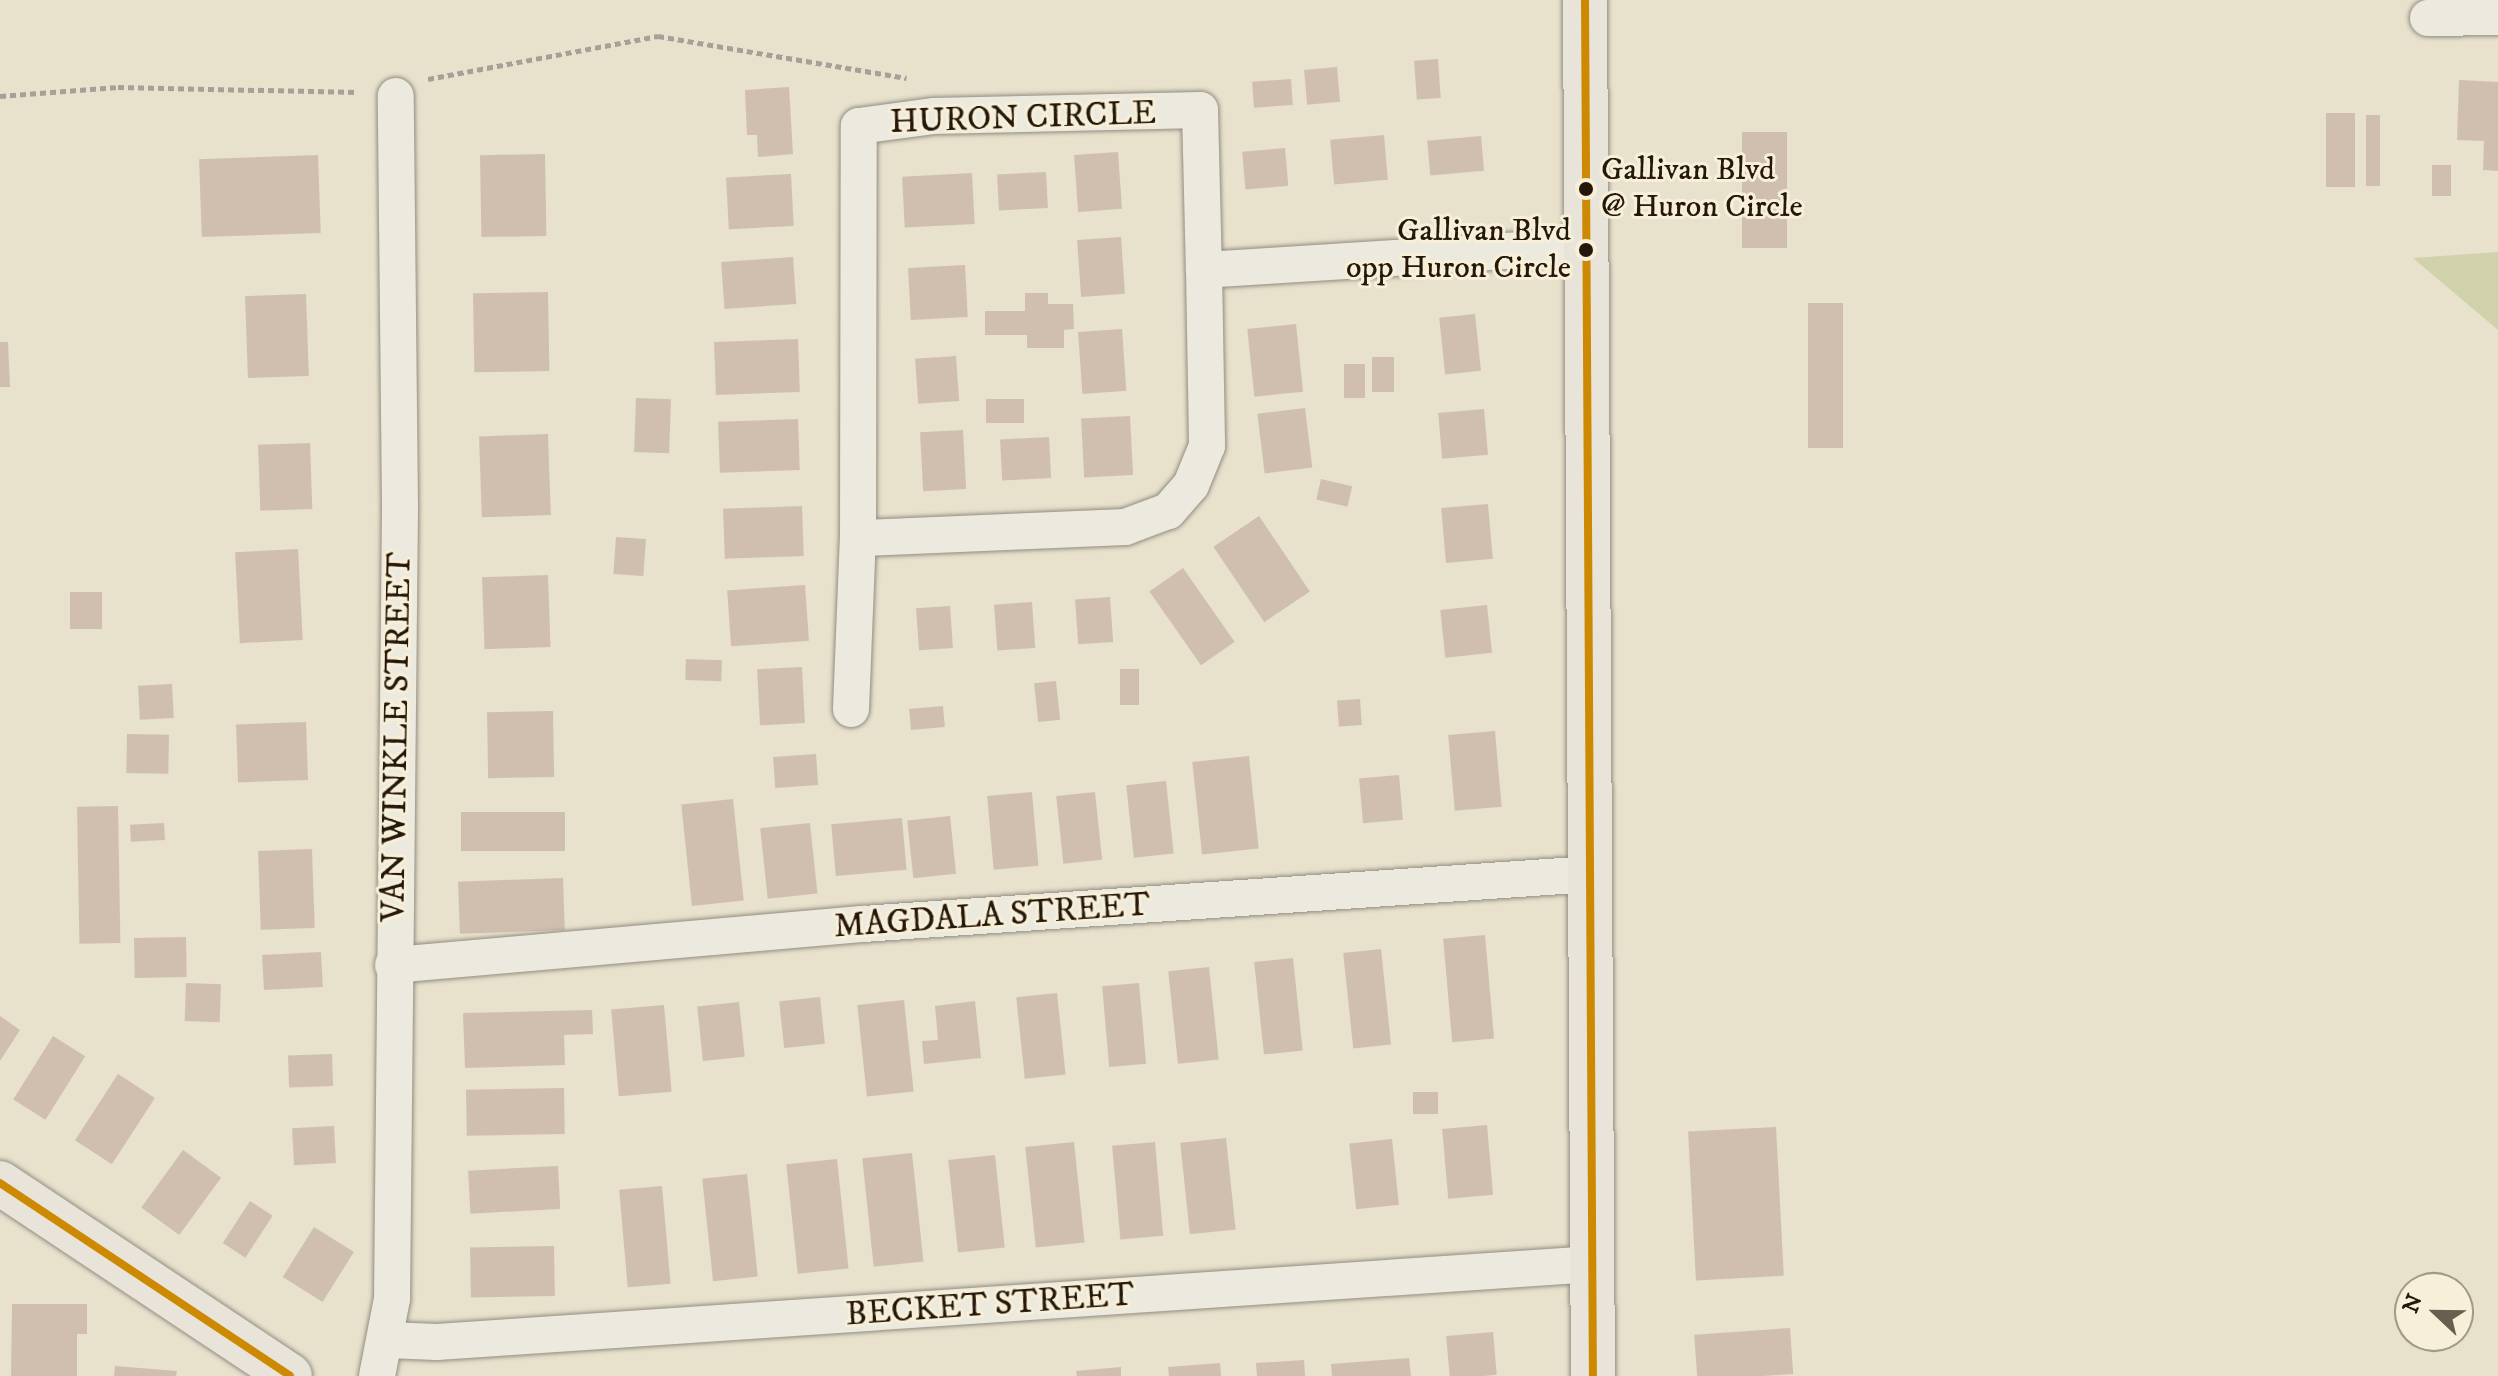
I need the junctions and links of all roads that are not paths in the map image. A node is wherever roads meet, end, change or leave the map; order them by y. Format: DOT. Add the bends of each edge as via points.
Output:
graph roads {
  1 [pos="1585,0"];
  2 [pos="2498,17"];
  3 [pos="2428,18"];
  4 [pos="396,96"];
  5 [pos="1586,246"];
  6 [pos="1204,270"];
  7 [pos="858,538"];
  8 [pos="851,709"];
  9 [pos="1591,874"];
  10 [pos="393,965"];
  11 [pos="0,1183"];
  12 [pos="1593,1264"];
  13 [pos="387,1340"];
  14 [pos="275,1372"];
  15 [pos="377,1376"];
  16 [pos="1593,1376"];
  1 -- 5 [label="main road"];
  2 -- 3 [label="street"];
  4 -- 10 [label="street, VAN WINKLE STREET" via="400,506"];
  5 -- 6 [label="street"];
  5 -- 9 [label="main road"];
  6 -- 7 [label="street, HURON CIRCLE" via="1207,446 1191,485 1168,511 1125,527"];
  6 -- 7 [label="street, HURON CIRCLE" via="1200,110 934,116 859,126"];
  7 -- 8 [label="street, HURON CIRCLE"];
  9 -- 10 [label="street, MAGDALA STREET" via="863,924"];
  9 -- 12 [label="main road"];
  10 -- 13 [label="street, VAN WINKLE STREET" via="392,1299"];
  11 -- 14 [label="main road"];
  12 -- 13 [label="street, BECKET STREET" via="437,1342"];
  12 -- 16 [label="main road"];
  13 -- 15 [label="street, VAN WINKLE STREET"];
}
